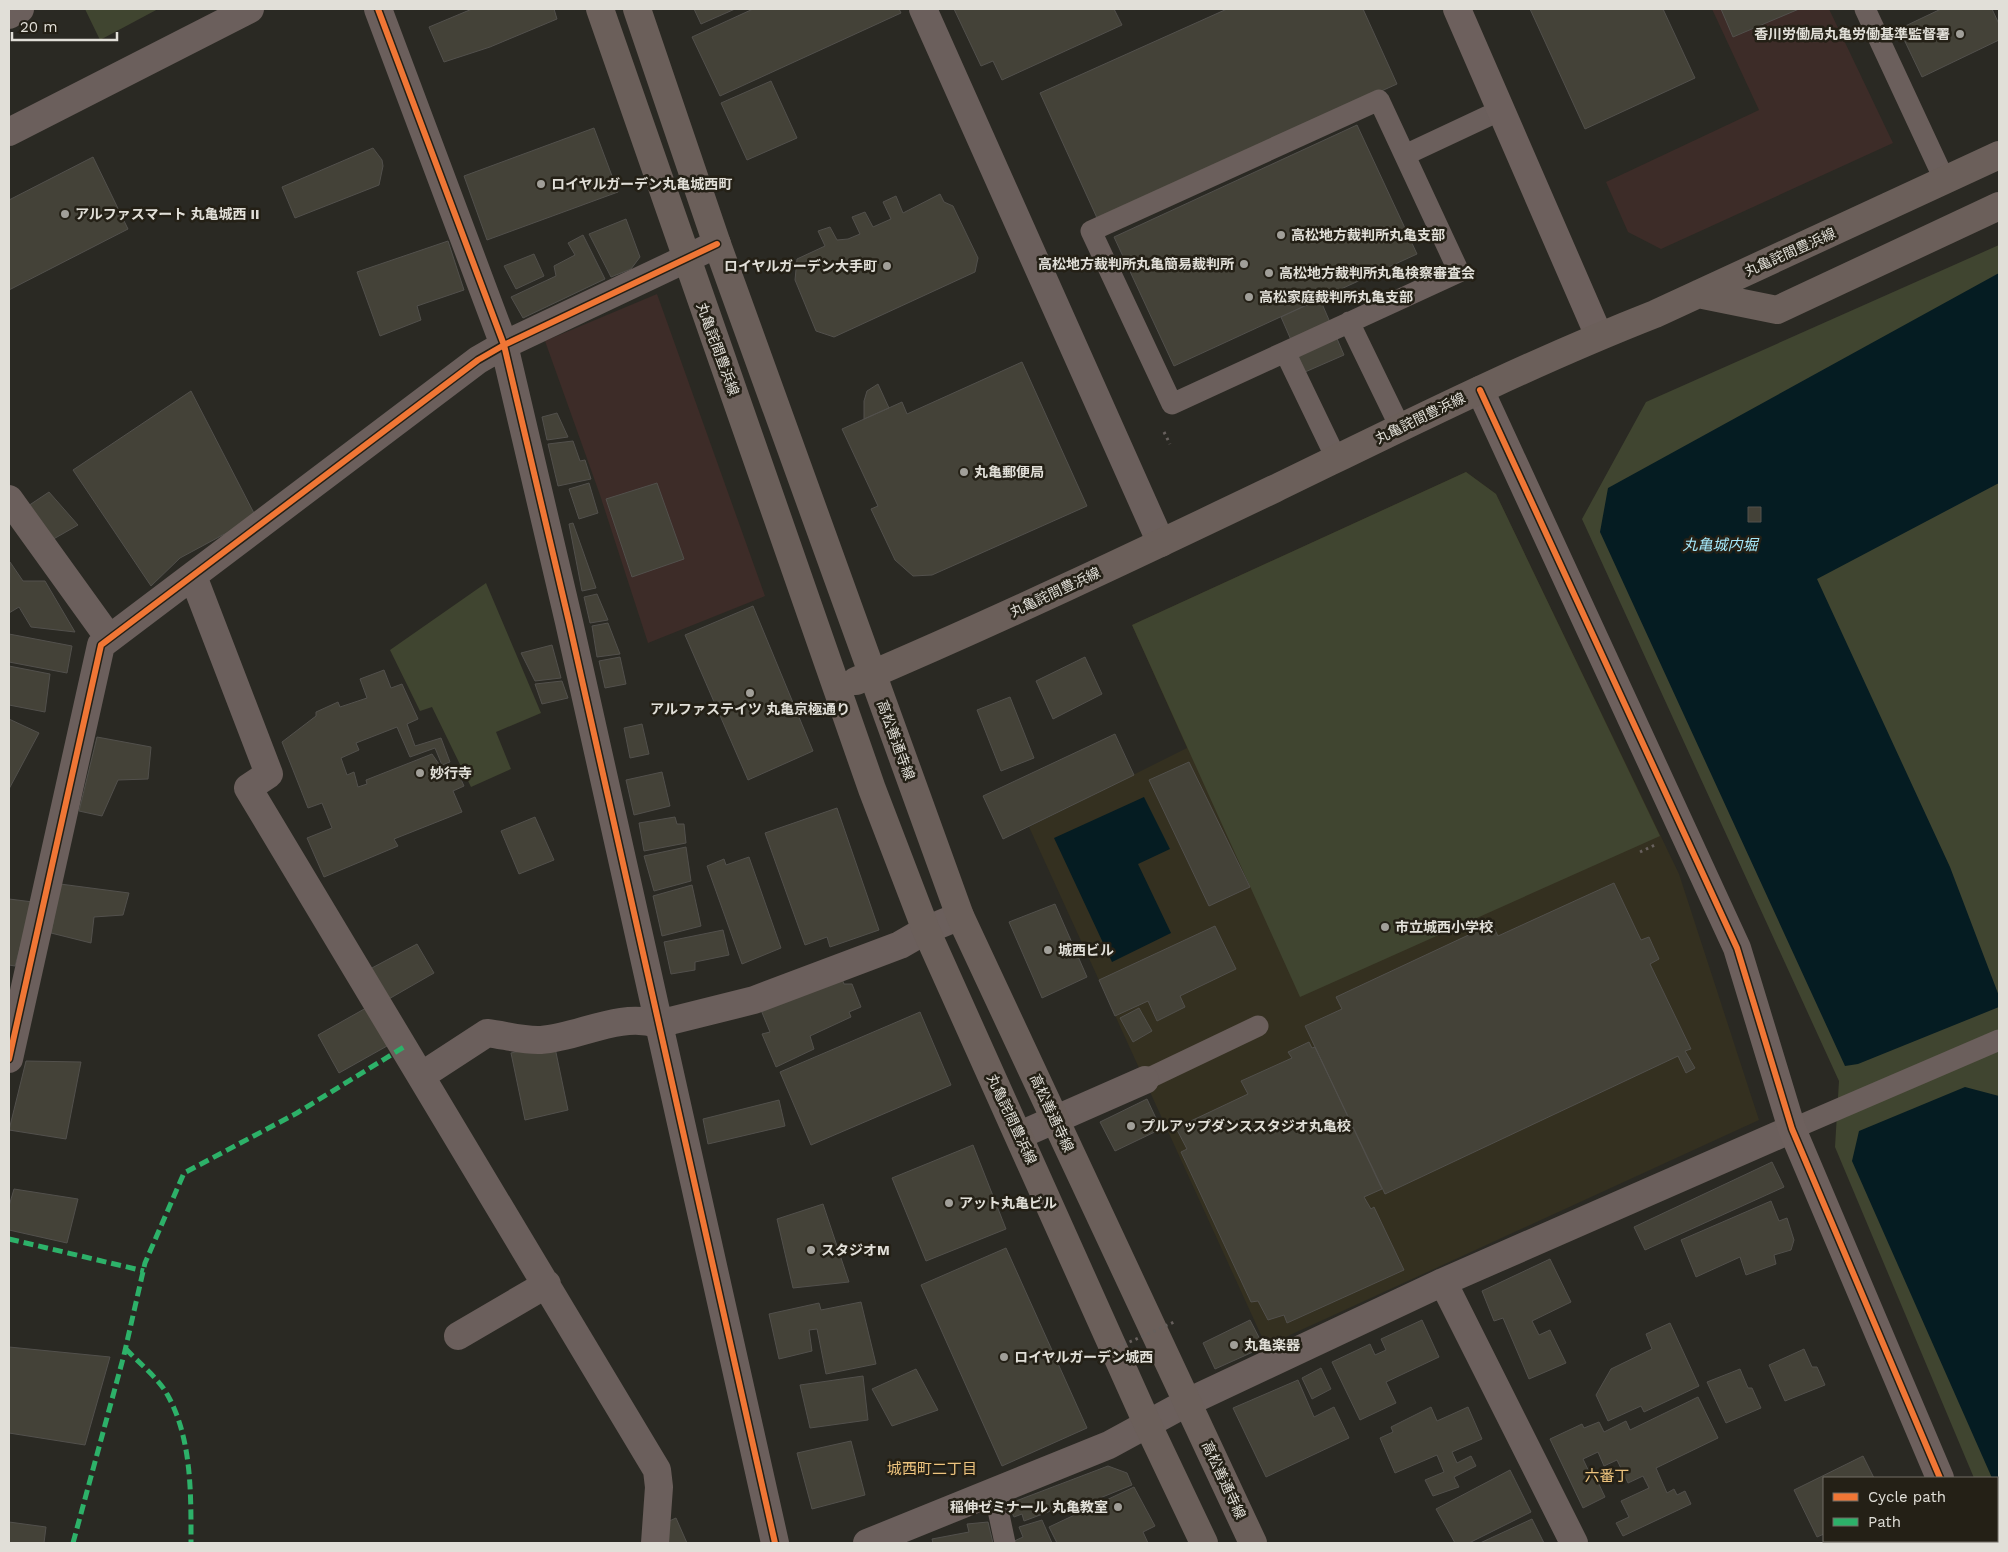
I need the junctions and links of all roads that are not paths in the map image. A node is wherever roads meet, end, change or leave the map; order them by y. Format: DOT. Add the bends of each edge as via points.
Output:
graph roads {
  1 [pos="20,9"];
  2 [pos="250,9"];
  3 [pos="378,9"];
  4 [pos="600,9"];
  5 [pos="637,9"];
  6 [pos="923,9"];
  7 [pos="1457,9"];
  8 [pos="1865,9"];
  9 [pos="9,15"];
  10 [pos="1501,110"];
  11 [pos="9,132"];
  12 [pos="1404,155"];
  13 [pos="1999,155"];
  14 [pos="1945,181"];
  15 [pos="1999,206"];
  16 [pos="716,244"];
  17 [pos="686,258"];
  18 [pos="1698,294"];
  19 [pos="1349,322"];
  20 [pos="1599,336"];
  21 [pos="504,345"];
  22 [pos="1285,352"];
  23 [pos="1480,390"];
  24 [pos="1400,428"];
  25 [pos="1336,458"];
  26 [pos="9,501"];
  27 [pos="1161,543"];
  28 [pos="193,576"];
  29 [pos="109,638"];
  30 [pos="872,674"];
  31 [pos="837,689"];
  32 [pos="960,916"];
  33 [pos="926,930"];
  34 [pos="658,1024"];
  35 [pos="1258,1026"];
  36 [pos="1999,1040"];
  37 [pos="9,1059"];
  38 [pos="421,1076"];
  39 [pos="1144,1080"];
  40 [pos="1056,1119"];
  41 [pos="1792,1129"];
  42 [pos="1020,1135"];
  43 [pos="1443,1282"];
  44 [pos="547,1284"];
  45 [pos="458,1336"];
  46 [pos="1188,1402"];
  47 [pos="1148,1422"];
  48 [pos="1940,1477"];
  49 [pos="994,1491"];
  50 [pos="655,1543"];
  51 [pos="775,1543"];
  52 [pos="867,1543"];
  53 [pos="1005,1543"];
  54 [pos="1204,1543"];
  55 [pos="1253,1543"];
  56 [pos="1574,1543"];
  1 -- 9 [label="street"];
  2 -- 11 [label="street"];
  3 -- 21 [label="street"];
  4 -- 17 [label="main road, 丸亀詫間豊浜線"];
  5 -- 16 [label="main road"];
  6 -- 27 [label="street"];
  7 -- 10 [label="street"];
  8 -- 14 [label="lane"];
  10 -- 12 [label="lane"];
  10 -- 20 [label="street"];
  12 -- 19 [label="lane" via="1459,272"];
  12 -- 22 [label="lane" via="1379,100 1091,232 1172,404"];
  13 -- 14 [label="main road, 丸亀詫間豊浜線"];
  14 -- 18 [label="main road, 丸亀詫間豊浜線"];
  15 -- 18 [label="main road" via="1777,310"];
  16 -- 17 [label="street"];
  16 -- 30 [label="main road"];
  17 -- 21 [label="street"];
  17 -- 31 [label="main road, 丸亀詫間豊浜線"];
  18 -- 20 [label="main road, 丸亀詫間豊浜線"];
  19 -- 22 [label="lane"];
  19 -- 24 [label="lane"];
  20 -- 23 [label="main road, 丸亀詫間豊浜線"];
  21 -- 28 [label="street" via="478,360"];
  21 -- 34 [label="street"];
  22 -- 25 [label="lane"];
  23 -- 24 [label="main road, 丸亀詫間豊浜線"];
  23 -- 41 [label="street" via="1737,948"];
  24 -- 25 [label="main road, 丸亀詫間豊浜線"];
  25 -- 27 [label="main road, 丸亀詫間豊浜線"];
  26 -- 29 [label="street"];
  27 -- 30 [label="main road, 丸亀詫間豊浜線"];
  28 -- 29 [label="street"];
  28 -- 38 [label="street" via="269,774 248,788"];
  29 -- 37 [label="street" via="101,645"];
  30 -- 31 [label="main road, 丸亀詫間豊浜線"];
  30 -- 32 [label="main road, 高松善通寺線"];
  31 -- 33 [label="main road, 丸亀詫間豊浜線"];
  32 -- 33 [label="street"];
  32 -- 40 [label="main road, 高松善通寺線"];
  33 -- 34 [label="street" via="900,945 754,1000"];
  33 -- 42 [label="main road, 丸亀詫間豊浜線"];
  34 -- 38 [label="street" via="643,1020 598,1026 540,1040 487,1033"];
  34 -- 51 [label="street"];
  35 -- 39 [label="lane"];
  36 -- 41 [label="lane"];
  38 -- 44 [label="street"];
  39 -- 40 [label="street"];
  40 -- 42 [label="street"];
  40 -- 46 [label="main road, 高松善通寺線"];
  41 -- 43 [label="street"];
  41 -- 48 [label="street"];
  42 -- 47 [label="main road, 丸亀詫間豊浜線"];
  43 -- 46 [label="street"];
  43 -- 56 [label="street"];
  44 -- 45 [label="street"];
  44 -- 50 [label="street" via="658,1470"];
  46 -- 47 [label="street"];
  46 -- 55 [label="main road, 高松善通寺線"];
  47 -- 49 [label="street" via="1109,1445"];
  47 -- 54 [label="main road, 丸亀詫間豊浜線"];
  49 -- 52 [label="street"];
  49 -- 53 [label="lane"];
}
